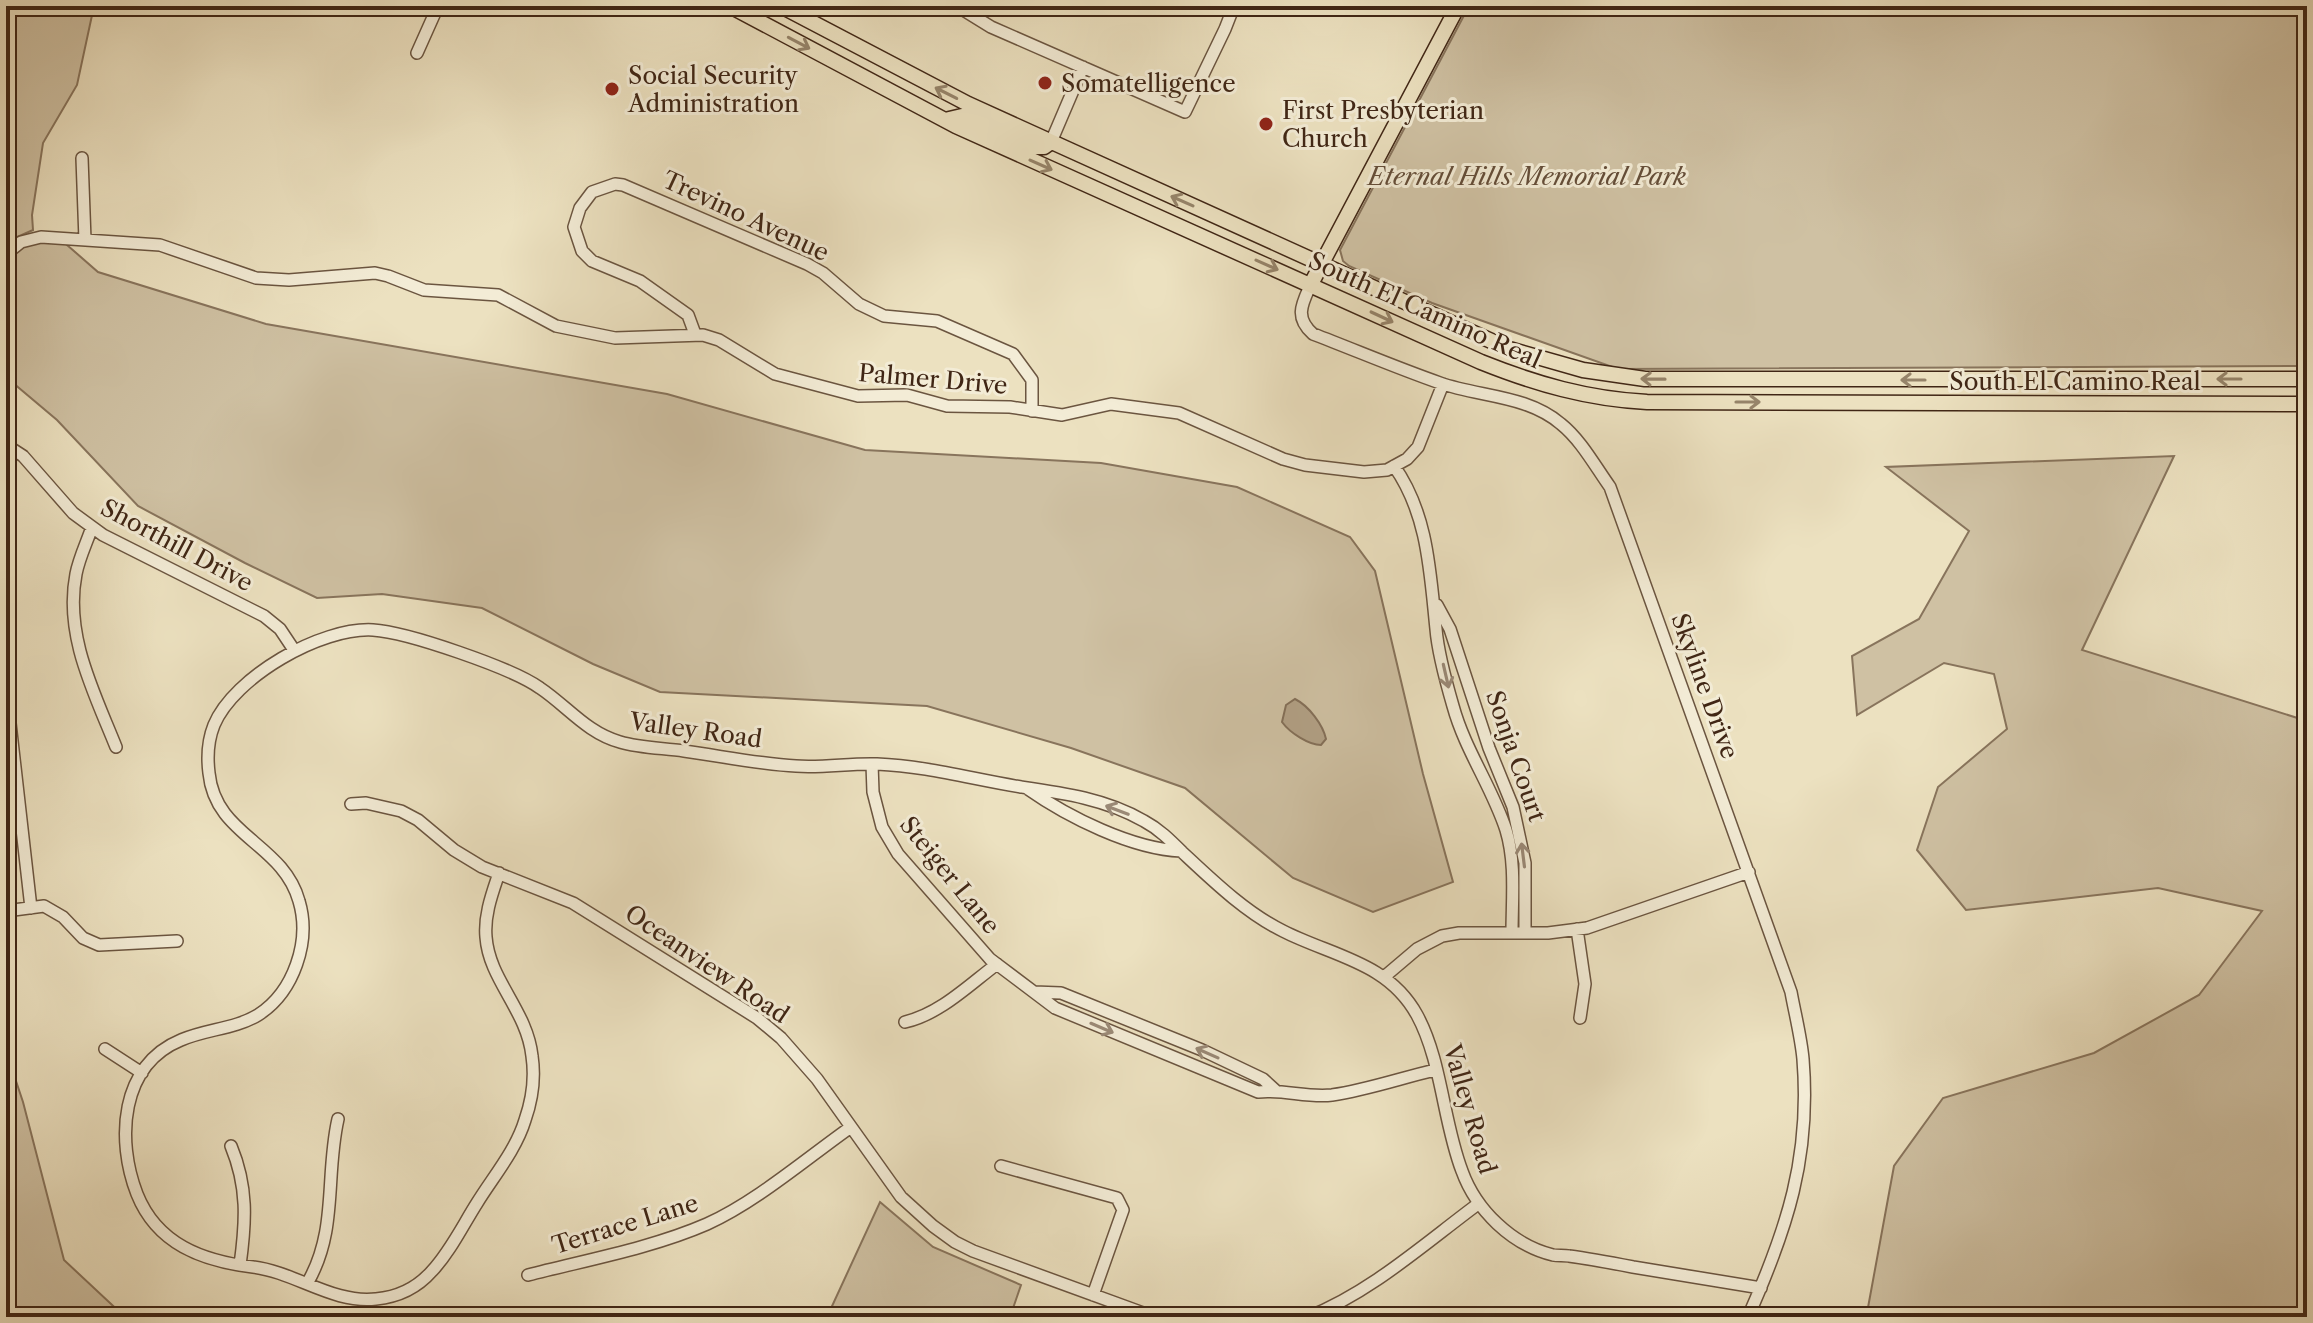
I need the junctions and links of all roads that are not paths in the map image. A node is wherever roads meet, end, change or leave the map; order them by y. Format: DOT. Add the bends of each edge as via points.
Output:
graph roads {
  1 [pos="438,6"];
  2 [pos="730,6"];
  3 [pos="781,6"];
  4 [pos="957,6"];
  5 [pos="1234,6"];
  6 [pos="1458,6"];
  7 [pos="972,10"];
  8 [pos="417,53"];
  9 [pos="1083,67"];
  10 [pos="945,120"];
  11 [pos="1051,142"];
  12 [pos="82,158"];
  13 [pos="85,240"];
  14 [pos="6,254"];
  15 [pos="1321,264"];
  16 [pos="1311,284"];
  17 [pos="695,334"];
  18 [pos="2307,379"];
  19 [pos="1443,384"];
  20 [pos="2307,404"];
  21 [pos="1032,411"];
  22 [pos="6,445"];
  23 [pos="1394,466"];
  24 [pos="92,527"];
  25 [pos="1435,599"];
  26 [pos="294,650"];
  27 [pos="6,688"];
  28 [pos="116,747"];
  29 [pos="872,764"];
  30 [pos="1026,788"];
  31 [pos="351,804"];
  32 [pos="1181,851"];
  33 [pos="1749,872"];
  34 [pos="499,873"];
  35 [pos="31,908"];
  36 [pos="6,911"];
  37 [pos="1577,929"];
  38 [pos="1512,933"];
  39 [pos="1525,933"];
  40 [pos="177,941"];
  41 [pos="997,964"];
  42 [pos="1384,977"];
  43 [pos="1034,992"];
  44 [pos="1580,1018"];
  45 [pos="905,1022"];
  46 [pos="105,1049"];
  47 [pos="1435,1070"];
  48 [pos="142,1073"];
  49 [pos="1275,1090"];
  50 [pos="338,1119"];
  51 [pos="851,1127"];
  52 [pos="231,1146"];
  53 [pos="1001,1166"];
  54 [pos="1478,1204"];
  55 [pos="240,1265"];
  56 [pos="528,1275"];
  57 [pos="308,1282"];
  58 [pos="1761,1288"];
  59 [pos="1093,1295"];
  60 [pos="1154,1317"];
  61 [pos="1308,1317"];
  62 [pos="1748,1317"];
  1 -- 8 [label="street"];
  2 -- 10 [label="main road, South El Camino Real, one-way"];
  11 -- 3 [label="main road, South El Camino Real, one-way"];
  4 -- 7 [label="street"];
  5 -- 9 [label="street" via="1185,112"];
  6 -- 15 [label="main road"];
  7 -- 9 [label="street" via="991,27"];
  9 -- 11 [label="street"];
  10 -- 11 [label="main road" via="962,116 1037,147"];
  10 -- 16 [label="main road, South El Camino Real, one-way"];
  15 -- 11 [label="main road, South El Camino Real, one-way"];
  12 -- 13 [label="street"];
  13 -- 14 [label="street, Palmer Drive" via="41,237 21,242"];
  13 -- 17 [label="street, Palmer Drive" via="160,245 256,278 375,273 424,290 498,295 556,326 615,338"];
  15 -- 16 [label="main road"];
  18 -- 15 [label="main road, South El Camino Real, one-way" via="1612,376 1509,349"];
  16 -- 19 [label="street, Skyline Drive" via="1301,307 1304,325 1313,334"];
  16 -- 20 [label="main road, South El Camino Real, one-way" via="1511,374 1615,401"];
  17 -- 21 [label="street, Palmer Drive" via="719,340 775,374 858,396 907,395 947,406"];
  17 -- 21 [label="street, Trevino Avenue" via="688,315 640,281 592,261 582,251 574,227 592,192 623,185 807,264 859,304 884,316 937,321 1013,354 1032,380"];
  19 -- 23 [label="street" via="1418,447"];
  19 -- 33 [label="street, Skyline Drive" via="1512,399 1561,423 1610,487"];
  21 -- 23 [label="street, Palmer Drive" via="1062,415 1111,404 1179,413 1296,463 1364,472"];
  22 -- 24 [label="street, Shorthill Drive"];
  23 -- 25 [label="street, Sonja Court" via="1409,487 1423,525"];
  24 -- 26 [label="street, Shorthill Drive" via="264,616"];
  24 -- 28 [label="street" via="76,572 73,623"];
  25 -- 38 [label="street, Sonja Court, one-way" via="1436,631 1461,732 1506,832 1513,872"];
  39 -- 25 [label="street, Sonja Court, one-way" via="1525,863 1513,807"];
  26 -- 29 [label="street, Valley Road" via="346,631 403,634 535,684 591,730 620,742 801,767"];
  26 -- 48 [label="street, Valley Road" via="235,693 211,732 207,762 211,790 226,817 270,853 289,877 299,899 301,953 290,979 256,1016 186,1037"];
  27 -- 35 [label="street"];
  29 -- 30 [label="street, Valley Road"];
  29 -- 41 [label="street, Steiger Lane" via="882,827 898,854"];
  30 -- 32 [label="street, Valley Road" via="1122,837"];
  32 -- 30 [label="street, Valley Road, one-way" via="1141,819 1078,795"];
  31 -- 34 [label="street, Oceanview Road" via="401,811 454,850"];
  32 -- 42 [label="street, Valley Road" via="1280,930 1354,958"];
  33 -- 37 [label="street"];
  33 -- 58 [label="street, Skyline Drive" via="1791,992 1803,1056 1805,1106 1794,1196"];
  34 -- 51 [label="street, Oceanview Road" via="573,903 757,1018 817,1079"];
  34 -- 57 [label="street" via="487,911 486,939 492,965 519,1011 532,1056 532,1091 520,1134 429,1276 403,1293 367,1300 340,1297"];
  35 -- 36 [label="street"];
  35 -- 40 [label="street" via="44,906 99,945"];
  37 -- 39 [label="street"];
  37 -- 44 [label="street" via="1585,984"];
  38 -- 39 [label="street"];
  38 -- 42 [label="street" via="1442,936"];
  41 -- 43 [label="street, Steiger Lane"];
  41 -- 45 [label="street" via="934,1011"];
  42 -- 47 [label="street, Valley Road" via="1417,1015"];
  49 -- 43 [label="street, Steiger Lane, one-way" via="1263,1079 1188,1045 1061,993"];
  43 -- 49 [label="street, Steiger Lane, one-way" via="1055,1008 1188,1064 1258,1092"];
  46 -- 48 [label="street"];
  47 -- 49 [label="street, Steiger Lane" via="1332,1095"];
  47 -- 54 [label="street, Valley Road" via="1461,1170"];
  48 -- 55 [label="street" via="124,1120 130,1174 141,1205 185,1250"];
  50 -- 57 [label="street" via="327,1233"];
  51 -- 56 [label="street, Terrace Lane" via="709,1223"];
  51 -- 59 [label="street, Oceanview Road" via="901,1197 955,1242"];
  52 -- 55 [label="street" via="240,1169 246,1219"];
  53 -- 59 [label="street" via="1117,1198 1123,1210"];
  54 -- 58 [label="street, Valley Road" via="1514,1238 1553,1255"];
  54 -- 61 [label="street" via="1365,1288"];
  55 -- 57 [label="street" via="275,1269"];
  58 -- 62 [label="street, Skyline Drive"];
  59 -- 60 [label="street, Oceanview Road"];
}
